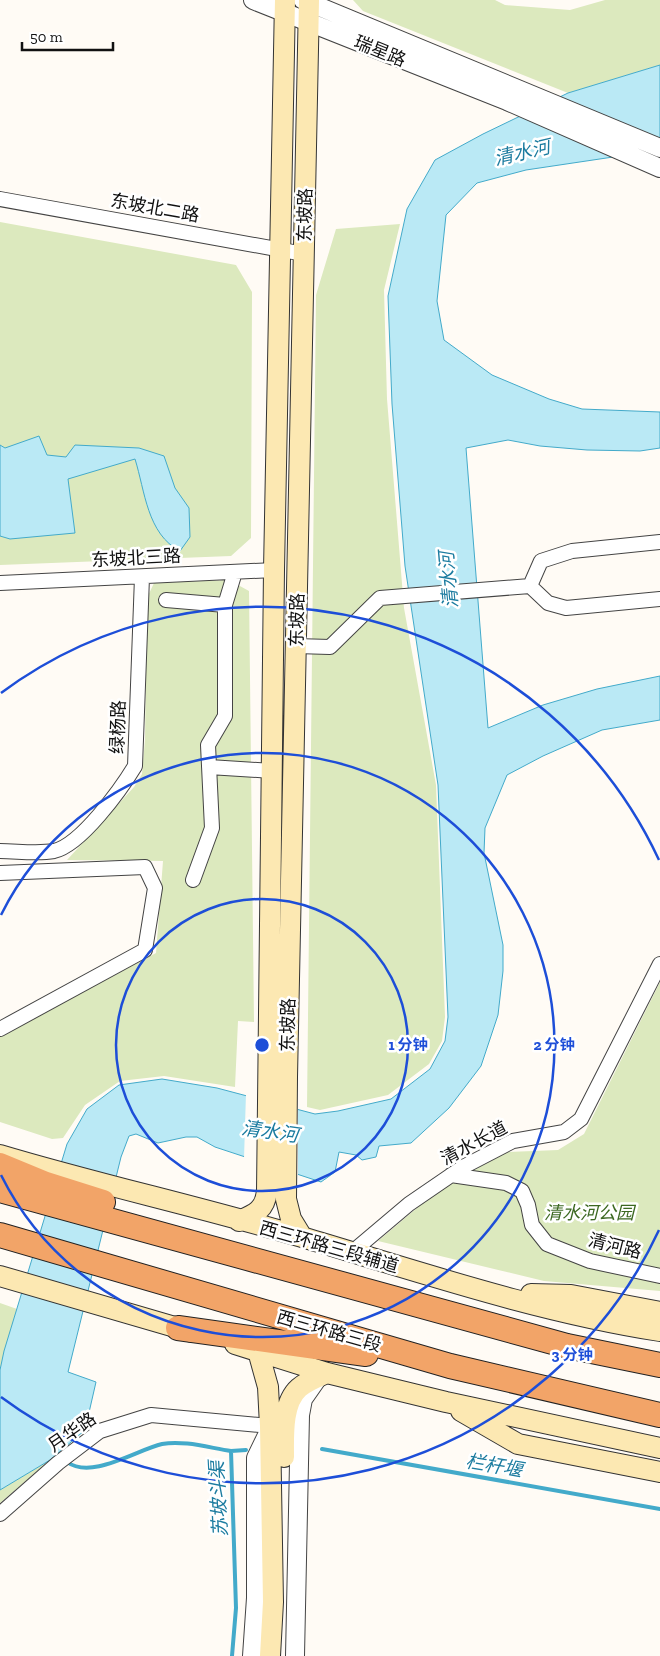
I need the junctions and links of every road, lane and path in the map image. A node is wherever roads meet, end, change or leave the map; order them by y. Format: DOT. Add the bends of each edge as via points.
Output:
graph roads {
  1 [pos="253,0"];
  2 [pos="308,6"];
  3 [pos="285,7"];
  4 [pos="511,95"];
  5 [pos="660,148"];
  6 [pos="658,167"];
  7 [pos="0,199"];
  8 [pos="282,250"];
  9 [pos="304,254"];
  10 [pos="660,542"];
  11 [pos="274,570"];
  12 [pos="235,572"];
  13 [pos="142,576"];
  14 [pos="0,583"];
  15 [pos="530,586"];
  16 [pos="660,599"];
  17 [pos="166,600"];
  18 [pos="225,605"];
  19 [pos="296,646"];
  20 [pos="210,767"];
  21 [pos="272,771"];
  22 [pos="0,851"];
  23 [pos="0,873"];
  24 [pos="193,880"];
  25 [pos="660,964"];
  26 [pos="0,1029"];
  27 [pos="0,1155"];
  28 [pos="0,1166"];
  29 [pos="451,1175"];
  30 [pos="46,1185"];
  31 [pos="287,1187"];
  32 [pos="0,1190"];
  33 [pos="267,1191"];
  34 [pos="116,1206"];
  35 [pos="239,1221"];
  36 [pos="0,1235"];
  37 [pos="302,1237"];
  38 [pos="351,1253"];
  39 [pos="660,1276"];
  40 [pos="8,1278"];
  41 [pos="498,1294"];
  42 [pos="660,1312"];
  43 [pos="178,1328"];
  44 [pos="660,1331"];
  45 [pos="258,1351"];
  46 [pos="660,1365"];
  47 [pos="450,1366"];
  48 [pos="323,1375"];
  49 [pos="446,1402"];
  50 [pos="660,1415"];
  51 [pos="270,1427"];
  52 [pos="660,1448"];
  53 [pos="660,1472"];
  54 [pos="0,1514"];
  55 [pos="252,1656"];
  56 [pos="270,1656"];
  57 [pos="281,1656"];
  58 [pos="295,1656"];
  1 -- 3 [label="street, 瑞星路"];
  2 -- 3 [label="street, 瑞星路"];
  2 -- 4 [label="street, 瑞星路"];
  2 -- 9 [label="main road, 东坡路"];
  3 -- 8 [label="main road, 东坡路"];
  4 -- 5 [label="street"];
  4 -- 6 [label="street"];
  7 -- 8 [label="street, 东坡北二路"];
  8 -- 9 [label="street, 东坡北二路"];
  8 -- 11 [label="main road, 东坡路"];
  9 -- 19 [label="main road, 东坡路"];
  10 -- 15 [label="street" via="572,551 541,561"];
  11 -- 12 [label="street, 东坡北三路"];
  11 -- 21 [label="main road, 东坡路"];
  12 -- 13 [label="street, 东坡北三路"];
  12 -- 18 [label="street"];
  13 -- 14 [label="street, 东坡北三路"];
  13 -- 22 [label="street, 绿杨路" via="135,766 122,789 73,843 54,851"];
  15 -- 16 [label="street" via="548,602 566,608"];
  15 -- 19 [label="street" via="380,598 330,647"];
  17 -- 18 [label="street"];
  18 -- 20 [label="street" via="225,716 208,745"];
  19 -- 31 [label="main road, 东坡路"];
  20 -- 21 [label="street"];
  20 -- 24 [label="street" via="212,828"];
  21 -- 33 [label="main road, 东坡路"];
  23 -- 26 [label="street" via="145,867 156,888 146,950"];
  25 -- 29 [label="street, 清水长道" via="581,1119 564,1132 513,1141"];
  27 -- 30 [label="main road, 西三环路三段辅道"];
  28 -- 30 [label="highway"];
  29 -- 38 [label="street, 清水长道" via="409,1204"];
  29 -- 39 [label="street, 清河路" via="506,1183 522,1191 532,1225 547,1244 590,1261"];
  30 -- 32 [label="highway"];
  30 -- 34 [label="highway"];
  30 -- 34 [label="main road, 西三环路三段辅道"];
  31 -- 33 [label="main road"];
  31 -- 37 [label="main road, 东坡路" via="291,1219"];
  33 -- 35 [label="main road, 东坡路" via="262,1209"];
  34 -- 35 [label="main road, 西三环路三段辅道"];
  34 -- 46 [label="highway" via="211,1248 567,1346"];
  35 -- 37 [label="main road, 西三环路三段辅道"];
  36 -- 47 [label="highway, 西三环路三段"];
  37 -- 38 [label="main road, 西三环路三段辅道"];
  38 -- 41 [label="main road, 西三环路三段辅道"];
  40 -- 43 [label="main road"];
  41 -- 42 [label="main road" via="571,1295"];
  41 -- 44 [label="main road, 西三环路三段辅道"];
  43 -- 45 [label="main road"];
  43 -- 47 [label="highway"];
  45 -- 48 [label="main road"];
  45 -- 51 [label="main road" via="268,1387"];
  47 -- 50 [label="highway, 西三环路三段"];
  48 -- 49 [label="main road"];
  48 -- 57 [label="main road" via="298,1389 289,1407 284,1430 285,1603"];
  48 -- 58 [label="street" via="309,1387 300,1415"];
  49 -- 52 [label="main road"];
  49 -- 53 [label="main road" via="518,1444"];
  51 -- 54 [label="street, 月华路" via="150,1414 100,1431"];
  51 -- 55 [label="street" via="256,1458 256,1598"];
  51 -- 56 [label="main road" via="273,1602"];
}
